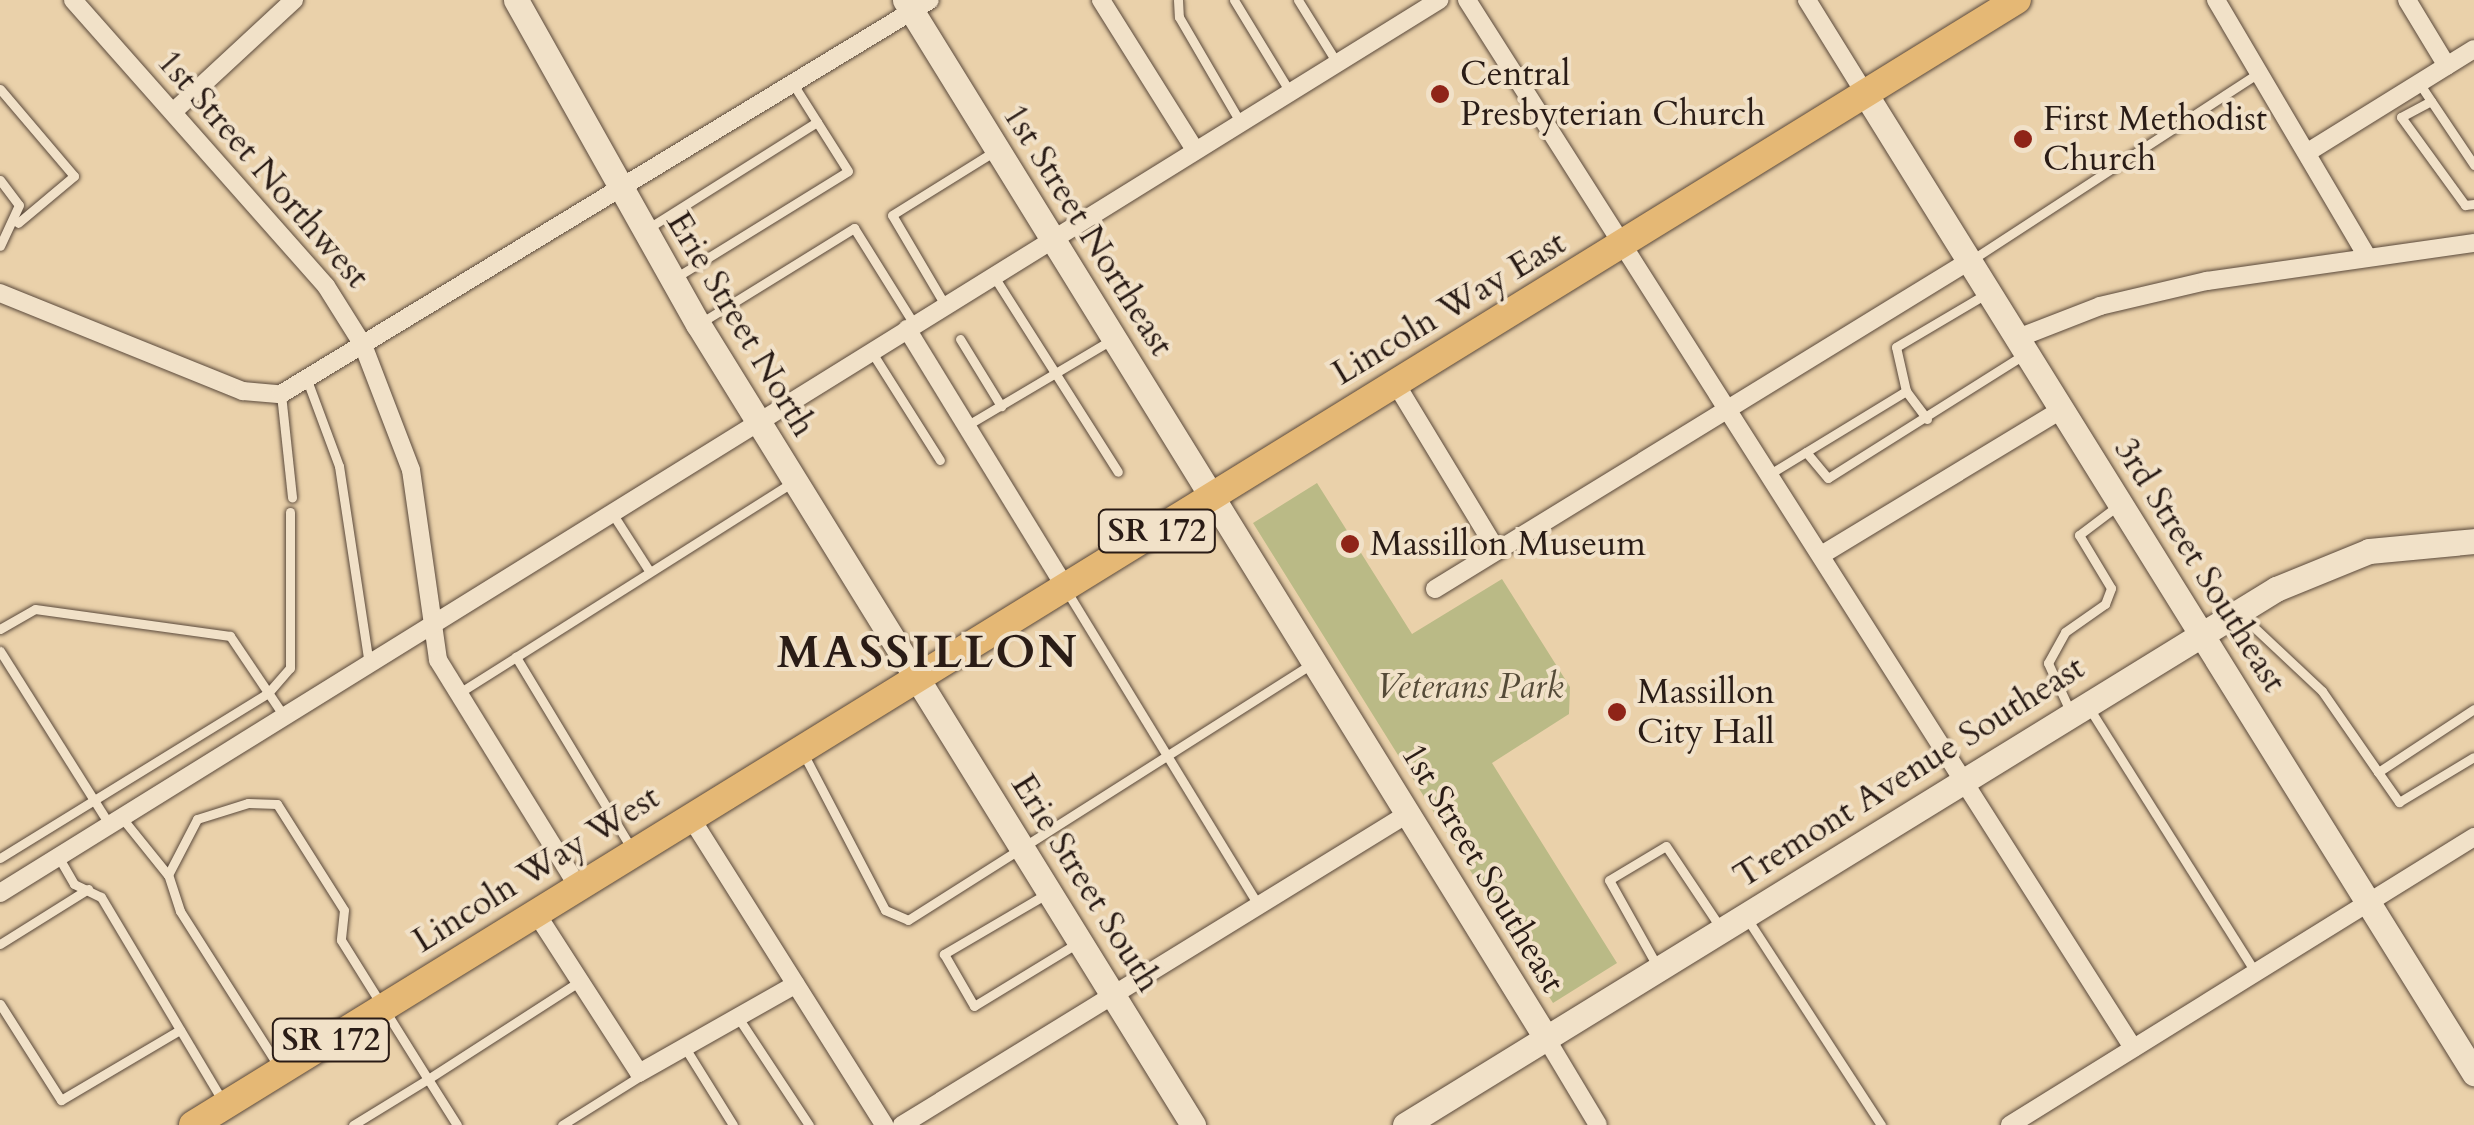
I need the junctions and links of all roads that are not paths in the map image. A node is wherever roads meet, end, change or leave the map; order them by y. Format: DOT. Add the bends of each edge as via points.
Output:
graph roads {
  1 [pos="73,0"];
  2 [pos="294,0"];
  3 [pos="516,0"];
  4 [pos="1101,0"];
  5 [pos="1178,0"];
  6 [pos="1234,0"];
  7 [pos="1298,0"];
  8 [pos="1439,0"];
  9 [pos="1467,0"];
  10 [pos="1807,0"];
  11 [pos="2016,0"];
  12 [pos="2216,0"];
  13 [pos="2407,0"];
  14 [pos="915,4"];
  15 [pos="2471,57"];
  16 [pos="1337,62"];
  17 [pos="2447,66"];
  18 [pos="2260,72"];
  19 [pos="793,84"];
  20 [pos="2419,84"];
  21 [pos="0,89"];
  22 [pos="1290,92"];
  23 [pos="1866,95"];
  24 [pos="2431,100"];
  25 [pos="173,112"];
  26 [pos="817,122"];
  27 [pos="1240,122"];
  28 [pos="997,150"];
  29 [pos="1196,150"];
  30 [pos="2308,152"];
  31 [pos="2474,165"];
  32 [pos="0,180"];
  33 [pos="620,189"];
  34 [pos="2474,204"];
  35 [pos="18,223"];
  36 [pos="644,231"];
  37 [pos="1052,239"];
  38 [pos="2474,243"];
  39 [pos="1626,244"];
  40 [pos="0,246"];
  41 [pos="2365,253"];
  42 [pos="1969,262"];
  43 [pos="993,275"];
  44 [pos="673,280"];
  45 [pos="1988,292"];
  46 [pos="0,293"];
  47 [pos="945,306"];
  48 [pos="698,324"];
  49 [pos="910,327"];
  50 [pos="960,339"];
  51 [pos="1114,339"];
  52 [pos="363,344"];
  53 [pos="2022,346"];
  54 [pos="871,352"];
  55 [pos="1056,374"];
  56 [pos="307,380"];
  57 [pos="1396,384"];
  58 [pos="1906,391"];
  59 [pos="281,394"];
  60 [pos="1001,406"];
  61 [pos="1732,407"];
  62 [pos="2062,409"];
  63 [pos="1927,419"];
  64 [pos="758,421"];
  65 [pos="966,426"];
  66 [pos="1806,452"];
  67 [pos="940,460"];
  68 [pos="1118,472"];
  69 [pos="1772,472"];
  70 [pos="795,481"];
  71 [pos="1213,496"];
  72 [pos="292,497"];
  73 [pos="2121,504"];
  74 [pos="290,512"];
  75 [pos="612,512"];
  76 [pos="2474,541"];
  77 [pos="1497,550"];
  78 [pos="1823,554"];
  79 [pos="648,569"];
  80 [pos="1065,587"];
  81 [pos="1435,589"];
  82 [pos="2238,612"];
  83 [pos="430,627"];
  84 [pos="0,629"];
  85 [pos="2201,634"];
  86 [pos="0,650"];
  87 [pos="516,657"];
  88 [pos="1316,662"];
  89 [pos="369,664"];
  90 [pos="918,678"];
  91 [pos="268,693"];
  92 [pos="456,694"];
  93 [pos="2079,708"];
  94 [pos="2474,709"];
  95 [pos="284,716"];
  96 [pos="801,750"];
  97 [pos="1168,754"];
  98 [pos="2474,757"];
  99 [pos="2378,772"];
  100 [pos="1964,778"];
  101 [pos="94,801"];
  102 [pos="1409,813"];
  103 [pos="691,818"];
  104 [pos="116,822"];
  105 [pos="2474,837"];
  106 [pos="1022,846"];
  107 [pos="634,853"];
  108 [pos="58,857"];
  109 [pos="0,858"];
  110 [pos="168,874"];
  111 [pos="578,887"];
  112 [pos="88,890"];
  113 [pos="1050,892"];
  114 [pos="0,893"];
  115 [pos="2367,903"];
  116 [pos="1259,906"];
  117 [pos="536,913"];
  118 [pos="1744,915"];
  119 [pos="1722,929"];
  120 [pos="1081,942"];
  121 [pos="0,944"];
  122 [pos="1659,968"];
  123 [pos="2255,972"];
  124 [pos="578,983"];
  125 [pos="796,984"];
  126 [pos="1115,996"];
  127 [pos="0,1004"];
  128 [pos="383,1008"];
  129 [pos="739,1019"];
  130 [pos="180,1030"];
  131 [pos="1546,1038"];
  132 [pos="2133,1048"];
  133 [pos="687,1051"];
  134 [pos="2470,1060"];
  135 [pos="281,1070"];
  136 [pos="644,1073"];
  137 [pos="428,1079"];
  138 [pos="225,1105"];
  139 [pos="198,1124"];
  140 [pos="353,1125"];
  141 [pos="457,1125"];
  142 [pos="562,1125"];
  143 [pos="734,1125"];
  144 [pos="808,1125"];
  145 [pos="884,1125"];
  146 [pos="902,1125"];
  147 [pos="1194,1125"];
  148 [pos="1405,1125"];
  149 [pos="1598,1125"];
  150 [pos="1881,1125"];
  151 [pos="2010,1125"];
  1 -- 25 [label="street, 1st Street Northwest"];
  2 -- 25 [label="street"];
  3 -- 33 [label="street, Erie Street North"];
  4 -- 29 [label="street"];
  5 -- 27 [label="lane" via="1179,17"];
  6 -- 22 [label="lane"];
  7 -- 16 [label="lane"];
  8 -- 16 [label="street"];
  9 -- 39 [label="street"];
  10 -- 23 [label="street"];
  11 -- 23 [label="main road, Lincoln Way East / SR 172"];
  12 -- 18 [label="street"];
  13 -- 17 [label="street"];
  14 -- 19 [label="street"];
  14 -- 28 [label="street, 1st Street Northeast"];
  15 -- 17 [label="street"];
  16 -- 22 [label="street"];
  17 -- 20 [label="street"];
  18 -- 30 [label="street"];
  18 -- 42 [label="lane"];
  19 -- 26 [label="lane"];
  19 -- 33 [label="street"];
  20 -- 24 [label="lane"];
  20 -- 30 [label="street"];
  21 -- 35 [label="lane" via="74,176"];
  22 -- 27 [label="street"];
  23 -- 39 [label="main road, Lincoln Way East / SR 172"];
  23 -- 42 [label="street, 3rd Street Southeast"];
  24 -- 31 [label="lane"];
  24 -- 34 [label="lane" via="2402,118 2465,205"];
  25 -- 52 [label="street, 1st Street Northwest" via="326,286"];
  26 -- 36 [label="lane"];
  26 -- 44 [label="lane" via="848,170"];
  27 -- 29 [label="street"];
  28 -- 37 [label="street, 1st Street Northeast"];
  28 -- 47 [label="lane" via="892,215"];
  29 -- 37 [label="street"];
  30 -- 41 [label="street"];
  32 -- 35 [label="lane" via="19,205"];
  33 -- 36 [label="street, Erie Street North"];
  33 -- 52 [label="street"];
  35 -- 40 [label="lane"];
  36 -- 44 [label="street, Erie Street North"];
  37 -- 43 [label="street"];
  37 -- 51 [label="street, 1st Street Northeast"];
  38 -- 41 [label="street"];
  39 -- 57 [label="main road, Lincoln Way East / SR 172"];
  39 -- 61 [label="street"];
  41 -- 53 [label="street" via="2100,306"];
  42 -- 45 [label="street, 3rd Street Southeast"];
  42 -- 61 [label="street"];
  43 -- 47 [label="street"];
  43 -- 55 [label="lane"];
  44 -- 48 [label="street, Erie Street North"];
  45 -- 53 [label="street, 3rd Street Southeast"];
  45 -- 58 [label="lane" via="1896,347"];
  46 -- 59 [label="street" via="243,391"];
  47 -- 49 [label="street"];
  48 -- 49 [label="lane" via="854,228"];
  48 -- 64 [label="street, Erie Street North"];
  49 -- 54 [label="street"];
  49 -- 65 [label="street"];
  50 -- 60 [label="lane"];
  51 -- 55 [label="lane"];
  51 -- 71 [label="street, 1st Street Northeast"];
  52 -- 56 [label="street"];
  52 -- 83 [label="street, 1st Street Northwest" via="411,470"];
  53 -- 62 [label="street, 3rd Street Southeast"];
  53 -- 63 [label="lane"];
  54 -- 64 [label="street"];
  54 -- 67 [label="lane"];
  55 -- 60 [label="lane"];
  55 -- 68 [label="lane"];
  56 -- 59 [label="street"];
  56 -- 89 [label="lane" via="339,466"];
  57 -- 71 [label="main road, Lincoln Way East / SR 172"];
  57 -- 77 [label="street"];
  58 -- 63 [label="lane"];
  58 -- 66 [label="lane"];
  59 -- 72 [label="lane"];
  60 -- 65 [label="lane"];
  61 -- 69 [label="street"];
  61 -- 77 [label="street"];
  62 -- 73 [label="street, 3rd Street Southeast"];
  62 -- 78 [label="street"];
  63 -- 66 [label="lane" via="1828,478"];
  64 -- 70 [label="street, Erie Street North"];
  64 -- 75 [label="street"];
  65 -- 80 [label="street"];
  66 -- 69 [label="lane"];
  69 -- 78 [label="street"];
  70 -- 79 [label="lane"];
  70 -- 90 [label="street, Erie Street North"];
  71 -- 80 [label="main road, Lincoln Way East / SR 172"];
  71 -- 88 [label="street, 1st Street Southeast"];
  73 -- 85 [label="street, 3rd Street Southeast"];
  73 -- 93 [label="lane" via="2080,535 2111,588 2105,604 2065,632 2048,663"];
  74 -- 91 [label="lane" via="290,668"];
  75 -- 79 [label="lane"];
  75 -- 83 [label="street"];
  76 -- 82 [label="street, Tremont Avenue Southeast" via="2337,559"];
  77 -- 81 [label="street"];
  78 -- 100 [label="street"];
  79 -- 87 [label="lane"];
  80 -- 90 [label="main road, Lincoln Way East / SR 172"];
  80 -- 97 [label="lane"];
  82 -- 85 [label="street, Tremont Avenue Southeast"];
  82 -- 99 [label="lane" via="2322,692"];
  83 -- 89 [label="street"];
  83 -- 92 [label="street, 1st Street Northwest"];
  84 -- 91 [label="lane" via="35,609 230,636"];
  85 -- 93 [label="street, Tremont Avenue Southeast"];
  85 -- 115 [label="street, 3rd Street Southeast"];
  86 -- 101 [label="lane"];
  87 -- 92 [label="lane"];
  87 -- 107 [label="lane"];
  88 -- 97 [label="lane"];
  88 -- 102 [label="street, 1st Street Southeast"];
  89 -- 95 [label="street"];
  90 -- 96 [label="main road, Lincoln Way West / SR 172"];
  90 -- 106 [label="street, Erie Street South"];
  91 -- 95 [label="lane"];
  91 -- 101 [label="lane"];
  92 -- 111 [label="street, 1st Street Northwest"];
  93 -- 100 [label="street, Tremont Avenue Southeast"];
  93 -- 123 [label="lane"];
  94 -- 99 [label="lane"];
  95 -- 104 [label="street"];
  96 -- 103 [label="main road, Lincoln Way West / SR 172"];
  96 -- 106 [label="lane" via="876,895 908,920"];
  97 -- 106 [label="lane"];
  97 -- 116 [label="lane"];
  98 -- 99 [label="lane" via="2399,802"];
  100 -- 118 [label="street, Tremont Avenue Southeast"];
  100 -- 132 [label="street"];
  101 -- 104 [label="lane"];
  101 -- 109 [label="lane"];
  102 -- 116 [label="street"];
  102 -- 131 [label="street, 1st Street Southeast"];
  103 -- 107 [label="main road, Lincoln Way West / SR 172"];
  103 -- 125 [label="street"];
  104 -- 108 [label="street"];
  104 -- 110 [label="lane"];
  105 -- 115 [label="street"];
  106 -- 113 [label="street, Erie Street South"];
  107 -- 111 [label="main road, Lincoln Way West / SR 172"];
  108 -- 112 [label="lane"];
  108 -- 114 [label="street"];
  110 -- 128 [label="lane" via="197,819 277,804 344,910 340,940"];
  110 -- 135 [label="lane" via="180,911"];
  111 -- 117 [label="main road, Lincoln Way West / SR 172"];
  112 -- 121 [label="lane"];
  112 -- 130 [label="lane"];
  113 -- 120 [label="street, Erie Street South"];
  113 -- 120 [label="lane" via="944,954 974,1006"];
  115 -- 123 [label="street"];
  115 -- 134 [label="street, 3rd Street Southeast"];
  116 -- 126 [label="street"];
  117 -- 124 [label="street"];
  117 -- 128 [label="main road, Lincoln Way West / SR 172"];
  118 -- 119 [label="street, Tremont Avenue Southeast"];
  118 -- 150 [label="lane"];
  119 -- 122 [label="street, Tremont Avenue Southeast"];
  119 -- 122 [label="lane" via="1666,846 1609,880"];
  120 -- 126 [label="street, Erie Street South"];
  122 -- 131 [label="street, Tremont Avenue Southeast"];
  123 -- 132 [label="street"];
  124 -- 136 [label="street" via="624,1059"];
  124 -- 137 [label="lane"];
  125 -- 129 [label="street"];
  125 -- 145 [label="street"];
  126 -- 146 [label="street"];
  126 -- 147 [label="street, Erie Street South"];
  127 -- 130 [label="lane" via="60,1100"];
  128 -- 135 [label="main road, Lincoln Way West / SR 172"];
  128 -- 137 [label="lane"];
  129 -- 133 [label="street"];
  129 -- 144 [label="lane"];
  130 -- 138 [label="lane"];
  131 -- 148 [label="street, Tremont Avenue Southeast"];
  131 -- 149 [label="street, 1st Street Southeast"];
  132 -- 151 [label="street"];
  133 -- 136 [label="street"];
  133 -- 143 [label="lane"];
  135 -- 138 [label="main road, Lincoln Way West / SR 172"];
  136 -- 142 [label="lane"];
  137 -- 140 [label="lane"];
  137 -- 141 [label="lane"];
  138 -- 139 [label="main road, Lincoln Way West / SR 172"];
}
